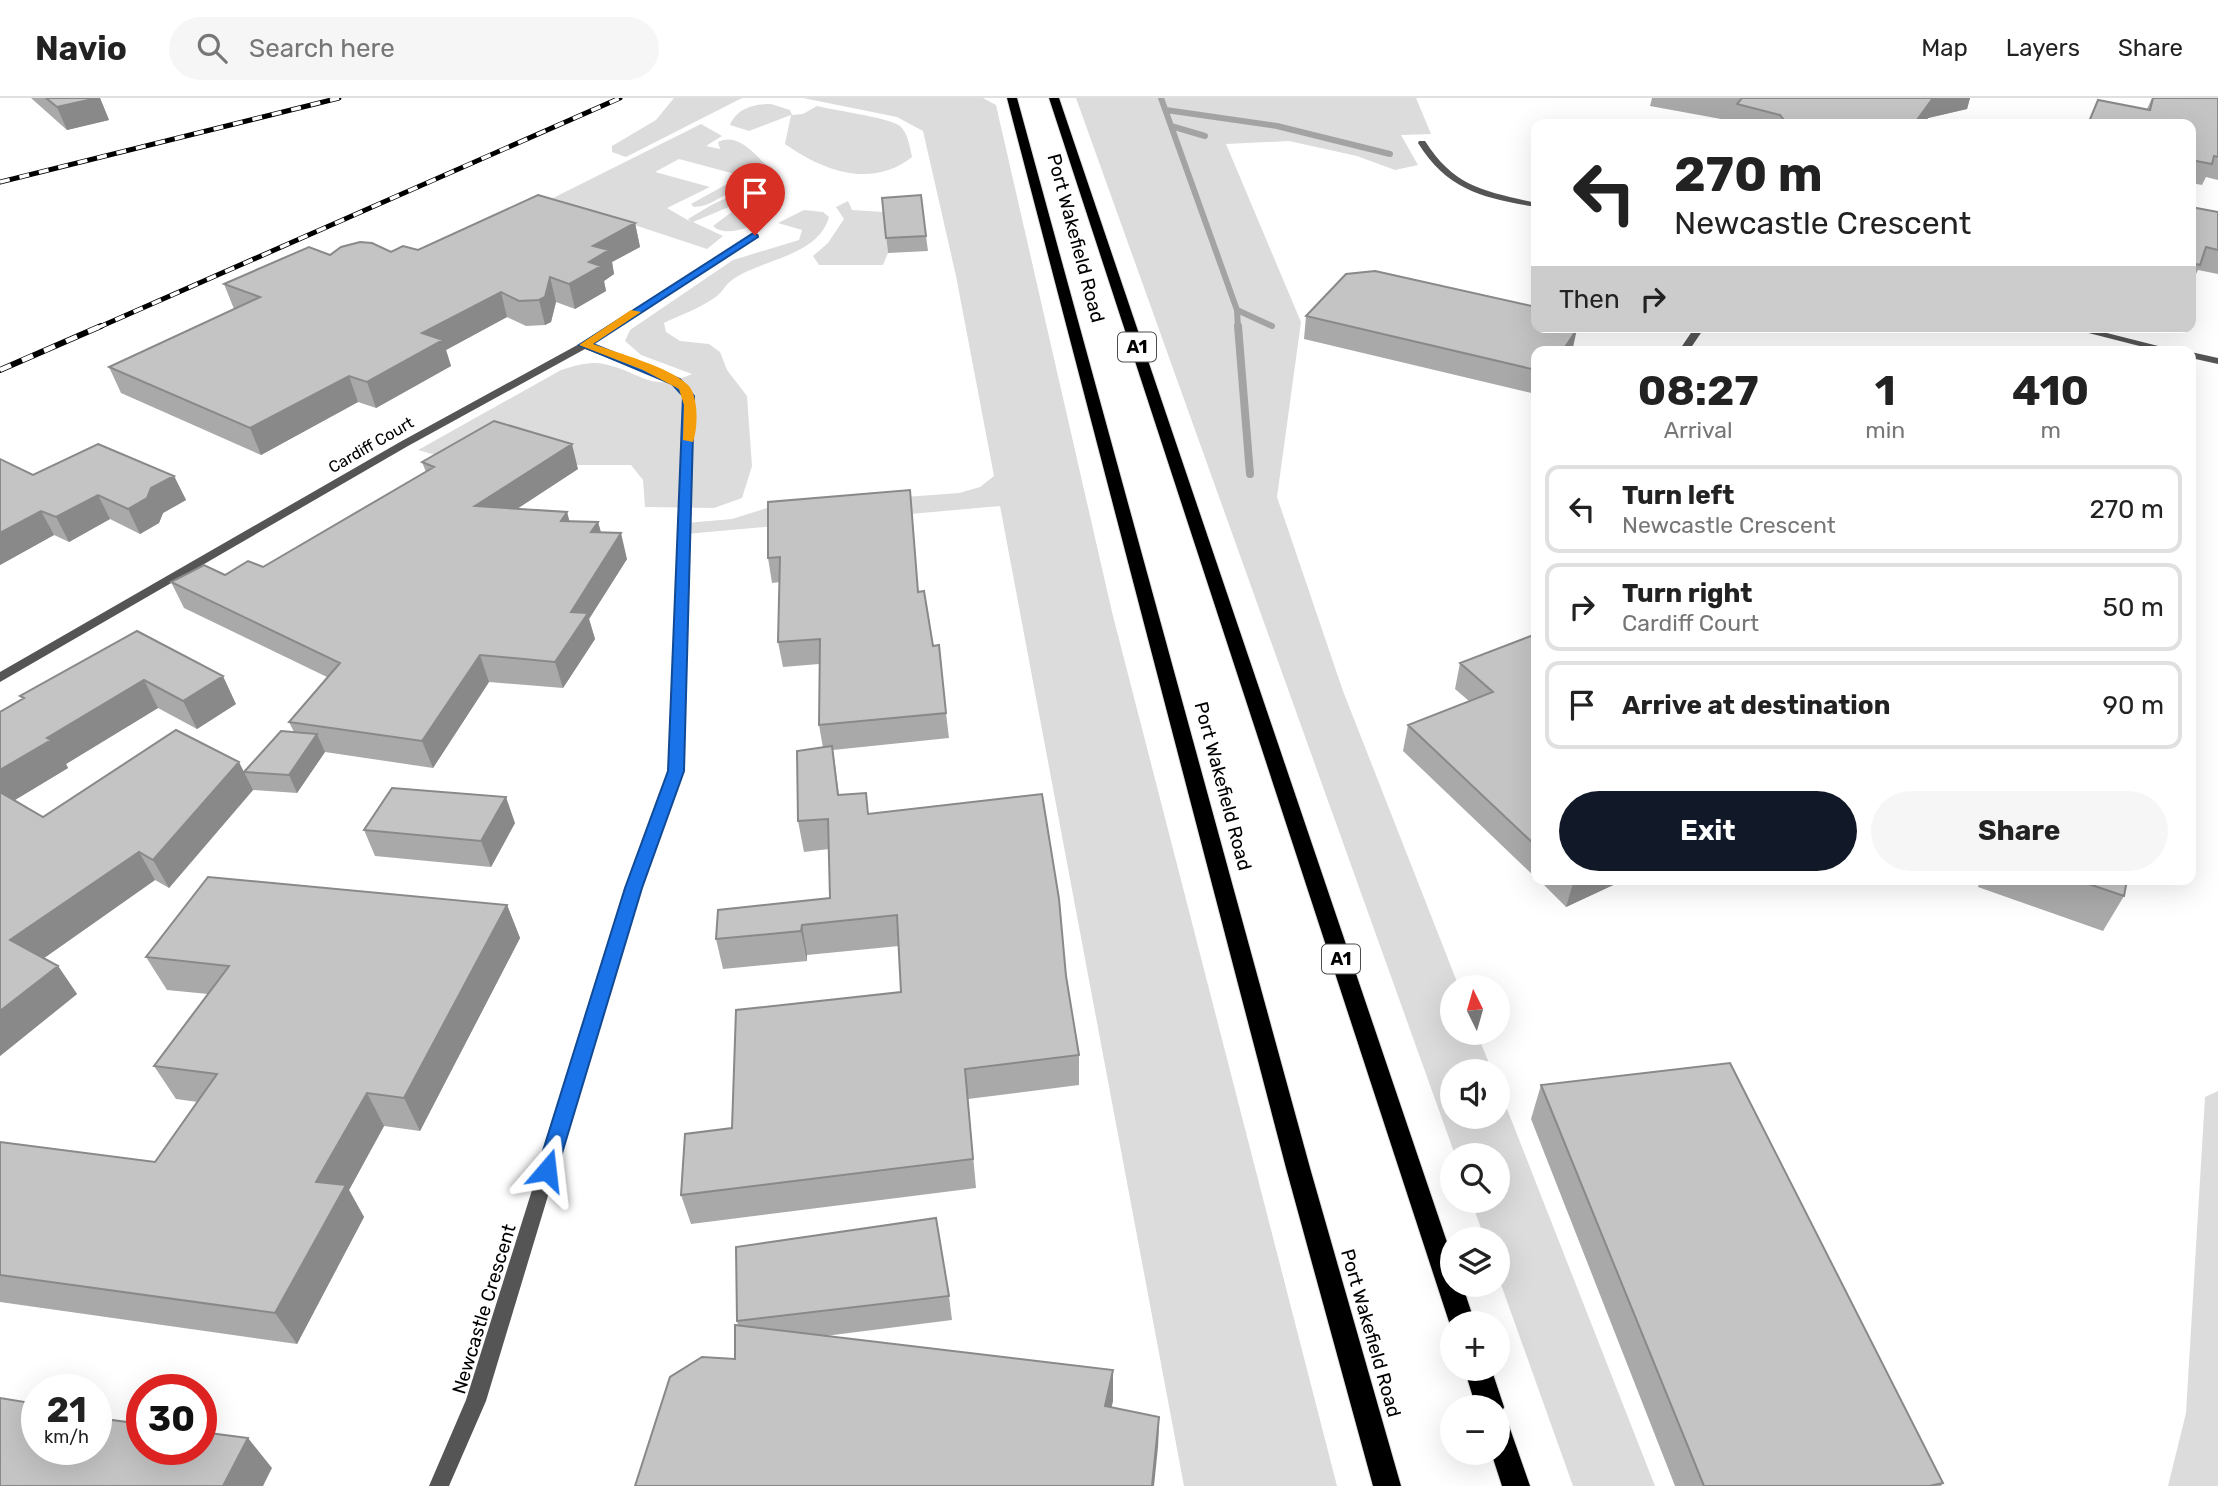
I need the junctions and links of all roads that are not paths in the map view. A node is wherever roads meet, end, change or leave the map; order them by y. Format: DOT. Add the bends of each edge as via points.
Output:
graph roads {
  1 [pos="1012,98"];
  2 [pos="1054,98"];
  3 [pos="1422,144"];
  4 [pos="1531,204"];
  5 [pos="755,235"];
  6 [pos="2096,333"];
  7 [pos="584,345"];
  8 [pos="2151,346"];
  9 [pos="2196,356"];
  10 [pos="2218,361"];
  11 [pos="0,678"];
  12 [pos="1458,1311"];
  13 [pos="1357,1380"];
  14 [pos="1509,1465"];
  15 [pos="439,1486"];
  16 [pos="1373,1486"];
  17 [pos="1387,1486"];
  18 [pos="1516,1486"];
  1 -- 13 [label="highway, Port Wakefield Road"];
  2 -- 12 [label="highway, Port Wakefield Road / A1"];
  3 -- 4 [label="street" via="1433,165 1454,180 1487,194"];
  5 -- 7 [label="street, Cardiff Court"];
  6 -- 8 [label="street"];
  7 -- 11 [label="street, Cardiff Court"];
  7 -- 15 [label="street, Newcastle Crescent" via="676,382 688,396 676,771 634,888 476,1401"];
  9 -- 10 [label="street"];
  13 -- 16 [label="highway"];
  13 -- 17 [label="highway, Port Wakefield Road"];
  14 -- 18 [label="highway"];
}
